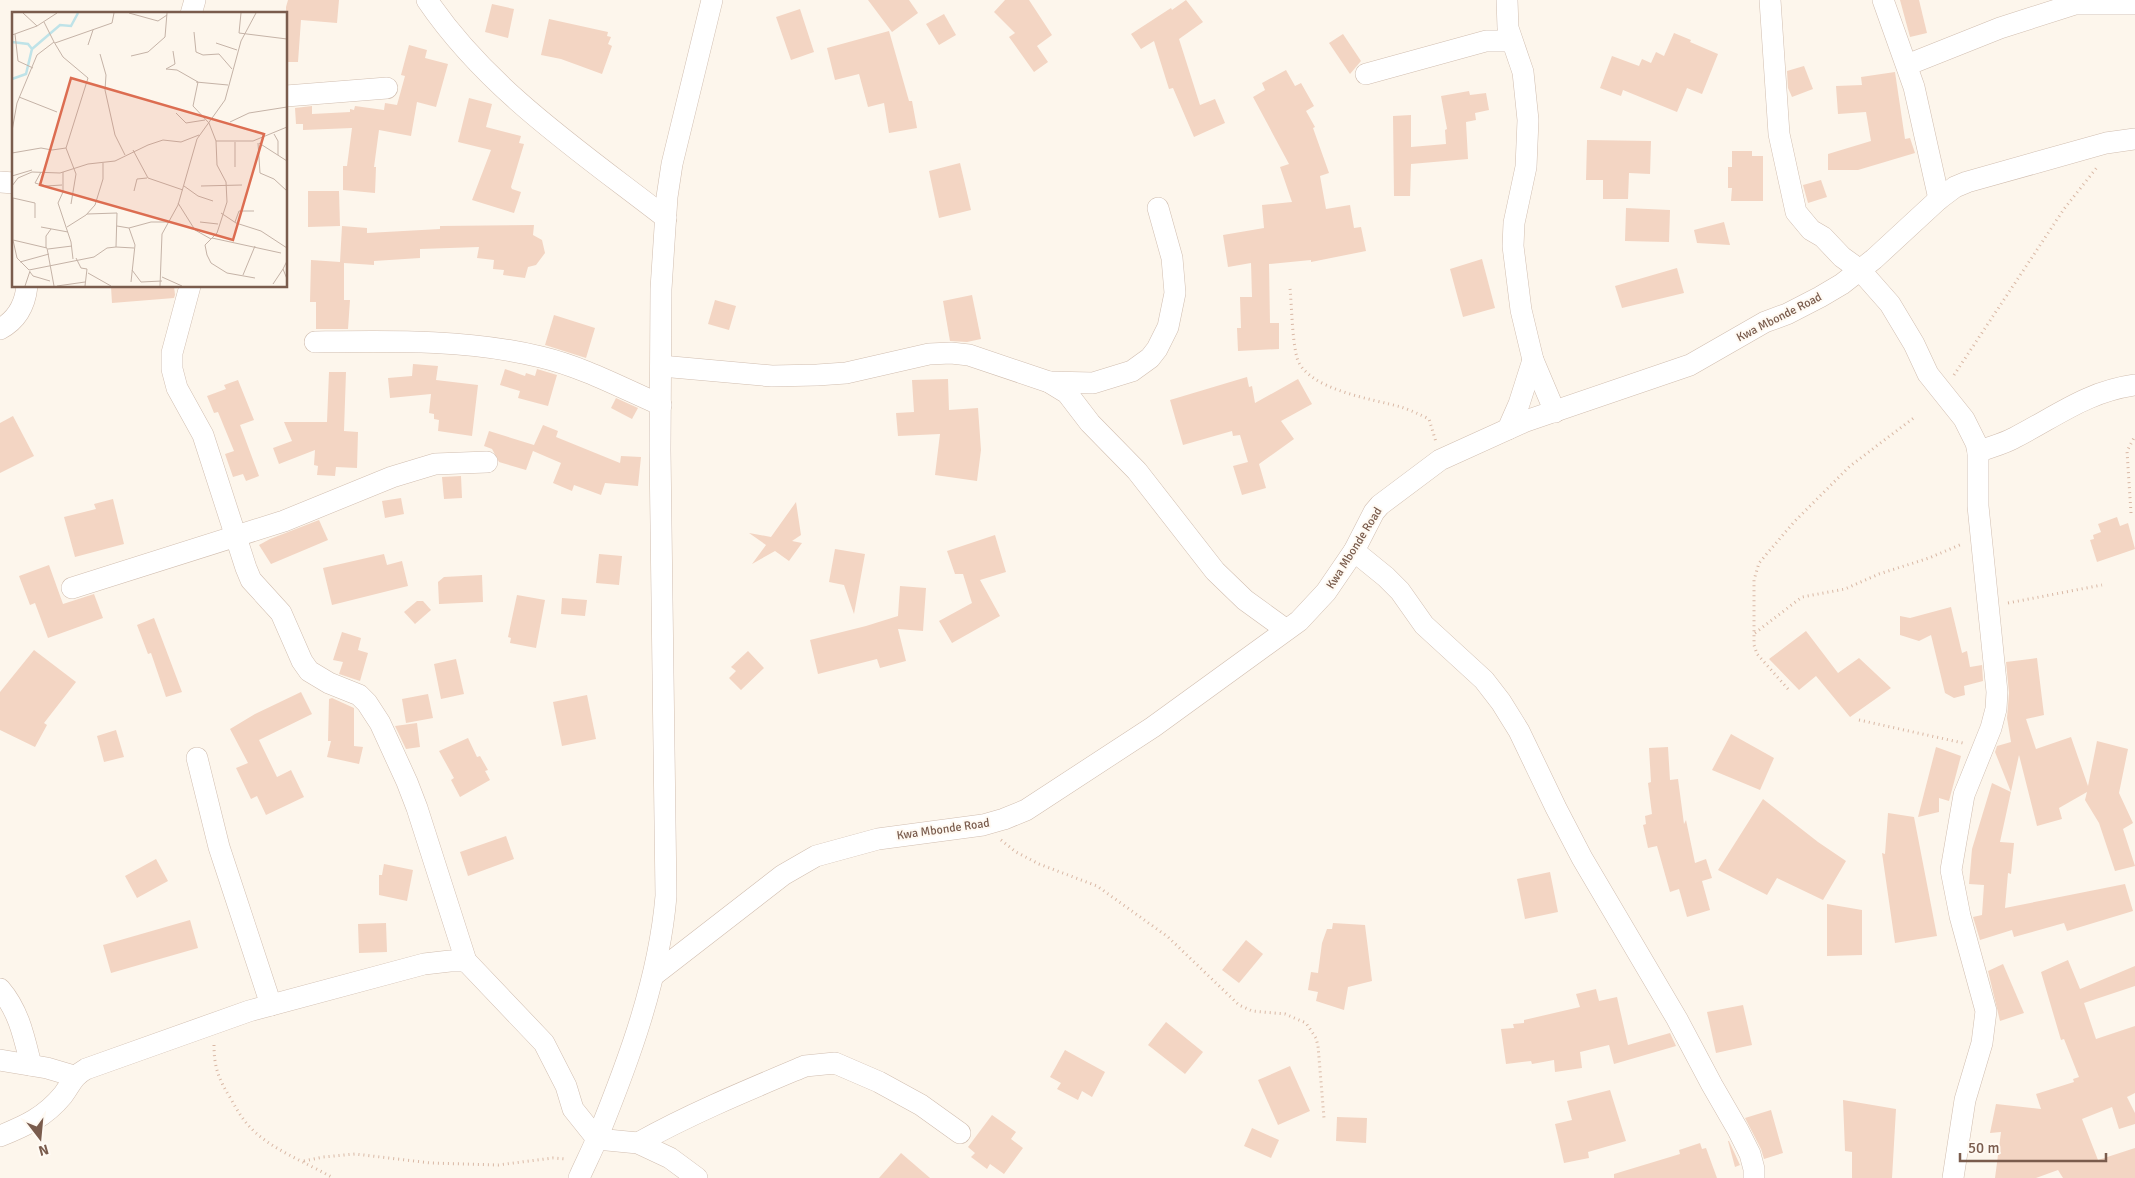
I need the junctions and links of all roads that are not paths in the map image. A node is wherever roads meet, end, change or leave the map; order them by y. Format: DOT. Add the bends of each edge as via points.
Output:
graph roads {
  1 [pos="427,0"];
  2 [pos="1507,0"];
  3 [pos="1770,0"];
  4 [pos="1883,0"];
  5 [pos="714,1"];
  6 [pos="2135,4"];
  7 [pos="1511,41"];
  8 [pos="1907,65"];
  9 [pos="1366,74"];
  10 [pos="387,88"];
  11 [pos="288,96"];
  12 [pos="2127,140"];
  13 [pos="1938,199"];
  14 [pos="1158,208"];
  15 [pos="666,218"];
  16 [pos="1860,270"];
  17 [pos="27,288"];
  18 [pos="189,288"];
  19 [pos="0,329"];
  20 [pos="315,342"];
  21 [pos="1533,360"];
  22 [pos="661,366"];
  23 [pos="1049,382"];
  24 [pos="2135,385"];
  25 [pos="661,405"];
  26 [pos="1555,412"];
  27 [pos="1508,429"];
  28 [pos="1978,452"];
  29 [pos="487,462"];
  30 [pos="235,537"];
  31 [pos="1354,551"];
  32 [pos="72,588"];
  33 [pos="1285,629"];
  34 [pos="197,758"];
  35 [pos="466,961"];
  36 [pos="654,975"];
  37 [pos="0,989"];
  38 [pos="271,1005"];
  39 [pos="0,1060"];
  40 [pos="31,1065"];
  41 [pos="74,1076"];
  42 [pos="960,1133"];
  43 [pos="0,1136"];
  44 [pos="597,1139"];
  45 [pos="638,1144"];
  46 [pos="582,1170"];
  47 [pos="697,1178"];
  48 [pos="1754,1178"];
  49 [pos="1953,1178"];
  1 -- 15 [label="street" via="483,70 540,121"];
  2 -- 7 [label="street"];
  3 -- 16 [label="street" via="1779,134 1796,212 1811,230 1824,237 1842,257"];
  4 -- 8 [label="street"];
  5 -- 15 [label="street" via="672,164"];
  6 -- 8 [label="street" via="2075,4 2000,28"];
  7 -- 9 [label="street" via="1486,41"];
  7 -- 21 [label="street" via="1523,72 1528,120 1526,167 1514,223 1513,246 1521,310"];
  8 -- 13 [label="street"];
  10 -- 11 [label="street"];
  12 -- 13 [label="street, Kwa Mbonde Road" via="1967,182"];
  13 -- 16 [label="street, Kwa Mbonde Road"];
  14 -- 23 [label="street" via="1172,258 1175,293 1168,327 1157,349 1132,371 1093,382"];
  15 -- 22 [label="street" via="661,289"];
  16 -- 26 [label="street, Kwa Mbonde Road" via="1820,297 1765,322 1703,360"];
  16 -- 28 [label="street" via="1890,304 1928,374 1964,419"];
  17 -- 19 [label="street" via="19,314"];
  18 -- 30 [label="street" via="172,353 172,369 177,388 203,435"];
  20 -- 25 [label="street" via="392,341 492,347 572,366"];
  21 -- 26 [label="street"];
  21 -- 27 [label="street"];
  22 -- 23 [label="street" via="772,376 818,376 846,373 929,354 951,353 968,355"];
  22 -- 25 [label="street"];
  23 -- 33 [label="street" via="1067,393 1090,423 1137,471 1225,582"];
  24 -- 28 [label="street" via="2112,388 2082,400 2013,438"];
  25 -- 36 [label="street" via="666,896 664,927"];
  26 -- 27 [label="street, Kwa Mbonde Road"];
  27 -- 31 [label="street, Kwa Mbonde Road" via="1440,460 1380,505"];
  28 -- 49 [label="street" via="1978,506 1996,692 1994,718 1964,796 1951,870 1986,1011 1982,1043 1965,1100"];
  29 -- 30 [label="street" via="435,464 392,477 308,512"];
  30 -- 32 [label="street"];
  30 -- 35 [label="street" via="252,580 282,613 309,671 359,695 380,723 417,808"];
  31 -- 33 [label="street, Kwa Mbonde Road" via="1326,592 1298,621"];
  31 -- 48 [label="street" via="1400,591 1424,625 1484,680 1501,702 1519,731 1582,858 1738,1130 1750,1154"];
  33 -- 36 [label="street, Kwa Mbonde Road" via="1153,727 1026,810 983,825 878,839 816,856 783,875"];
  34 -- 38 [label="street" via="219,847"];
  35 -- 38 [label="street" via="424,964"];
  35 -- 44 [label="street" via="544,1043 566,1086 573,1109"];
  36 -- 44 [label="street"];
  37 -- 40 [label="street" via="19,1018"];
  38 -- 41 [label="street" via="86,1069"];
  39 -- 40 [label="street"];
  40 -- 41 [label="street"];
  41 -- 43 [label="street" via="44,1114 30,1124"];
  42 -- 45 [label="street" via="921,1105 879,1082 835,1063 821,1063 805,1066 677,1121"];
  44 -- 45 [label="street"];
  44 -- 46 [label="street"];
  45 -- 47 [label="street" via="670,1158"];
}
